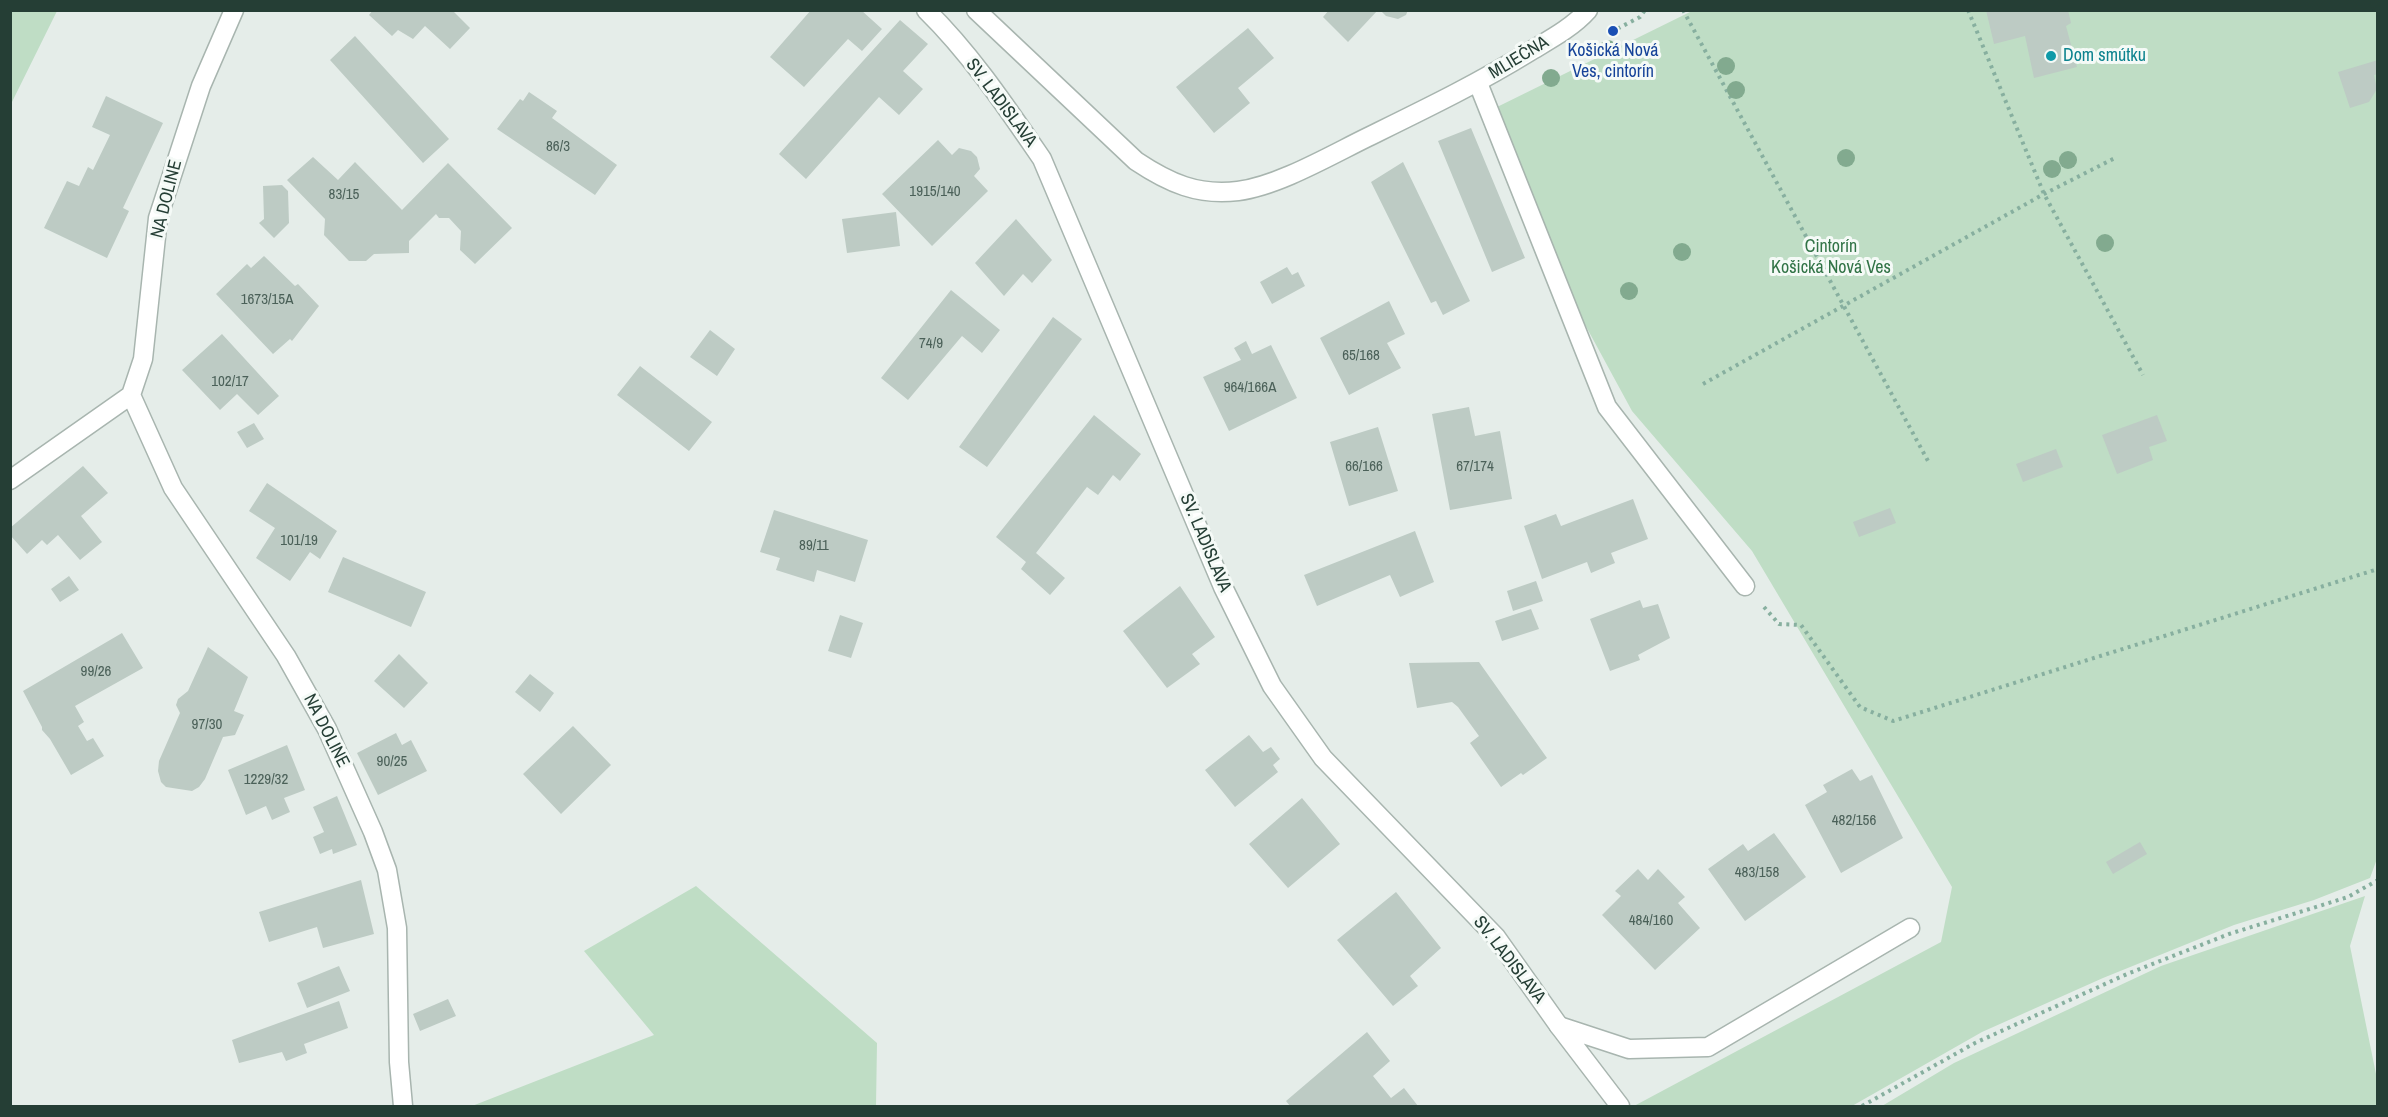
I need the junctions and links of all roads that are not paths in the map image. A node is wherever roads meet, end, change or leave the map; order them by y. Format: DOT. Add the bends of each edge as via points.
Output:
graph roads {
  1 [pos="234,10"];
  2 [pos="926,10"];
  3 [pos="976,10"];
  4 [pos="1588,10"];
  5 [pos="1478,83"];
  6 [pos="131,395"];
  7 [pos="10,480"];
  8 [pos="1745,586"];
  9 [pos="1910,928"];
  10 [pos="1559,1026"];
  11 [pos="403,1107"];
  12 [pos="1620,1107"];
  1 -- 6 [label="street, NA DOLINE" via="201,86 158,218 142,359"];
  2 -- 10 [label="street, SV. LADISLAVA" via="1006,108 1041,159 1223,587 1272,686 1323,758 1496,937"];
  3 -- 5 [label="street" via="1136,161 1163,179 1214,192 1240,191 1290,174"];
  4 -- 5 [label="street, MLIEČNA" via="1561,33"];
  5 -- 8 [label="street" via="1607,407"];
  6 -- 7 [label="street"];
  6 -- 11 [label="street, NA DOLINE" via="173,488 286,657 327,729 373,832 387,870 397,928"];
  9 -- 10 [label="street" via="1708,1047 1629,1049"];
  10 -- 12 [label="street, SV. LADISLAVA"];
}
